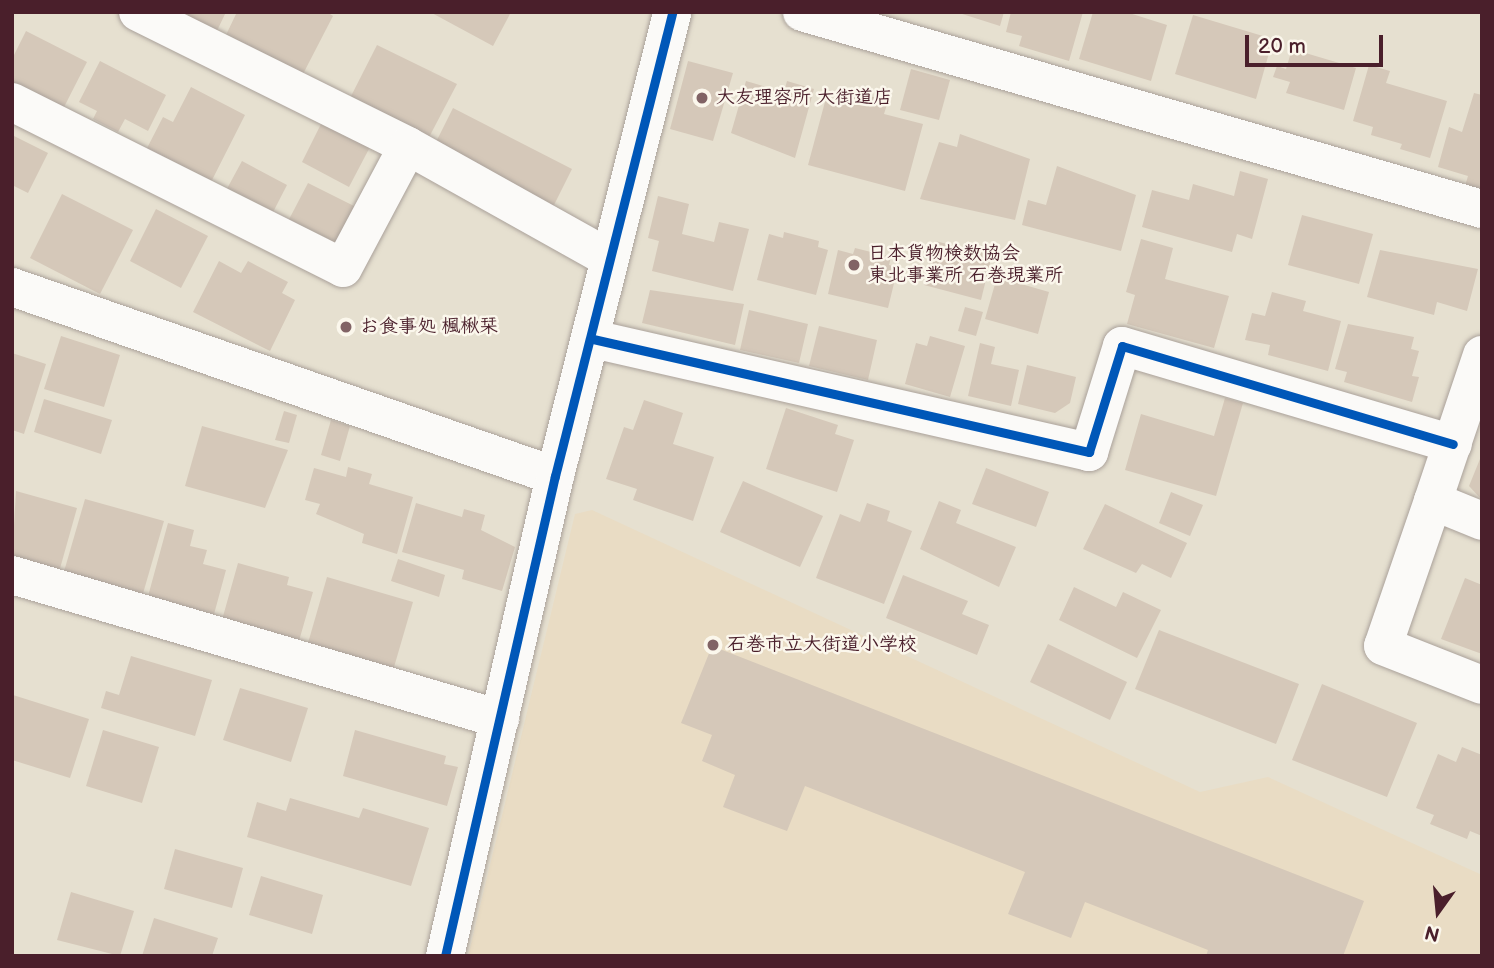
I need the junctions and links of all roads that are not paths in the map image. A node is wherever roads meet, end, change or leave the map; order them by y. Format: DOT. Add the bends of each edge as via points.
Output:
graph roads {
  1 [pos="138,12"];
  2 [pos="672,12"];
  3 [pos="802,12"];
  4 [pos="12,102"];
  5 [pos="408,146"];
  6 [pos="1482,209"];
  7 [pos="610,258"];
  8 [pos="12,287"];
  9 [pos="593,339"];
  10 [pos="1482,355"];
  11 [pos="1453,444"];
  12 [pos="555,476"];
  13 [pos="1433,502"];
  14 [pos="1482,522"];
  15 [pos="12,575"];
  16 [pos="1482,685"];
  17 [pos="500,719"];
  18 [pos="445,956"];
  1 -- 5 [label="street"];
  2 -- 7 [label="street"];
  3 -- 6 [label="street"];
  4 -- 5 [label="street" via="343,268"];
  5 -- 7 [label="street"];
  7 -- 9 [label="street"];
  8 -- 12 [label="street"];
  9 -- 11 [label="street" via="1089,452 1122,346"];
  9 -- 12 [label="street"];
  10 -- 11 [label="street"];
  11 -- 13 [label="street"];
  12 -- 17 [label="street"];
  13 -- 14 [label="street"];
  13 -- 16 [label="street" via="1383,646"];
  15 -- 17 [label="street"];
  17 -- 18 [label="street"];
}
